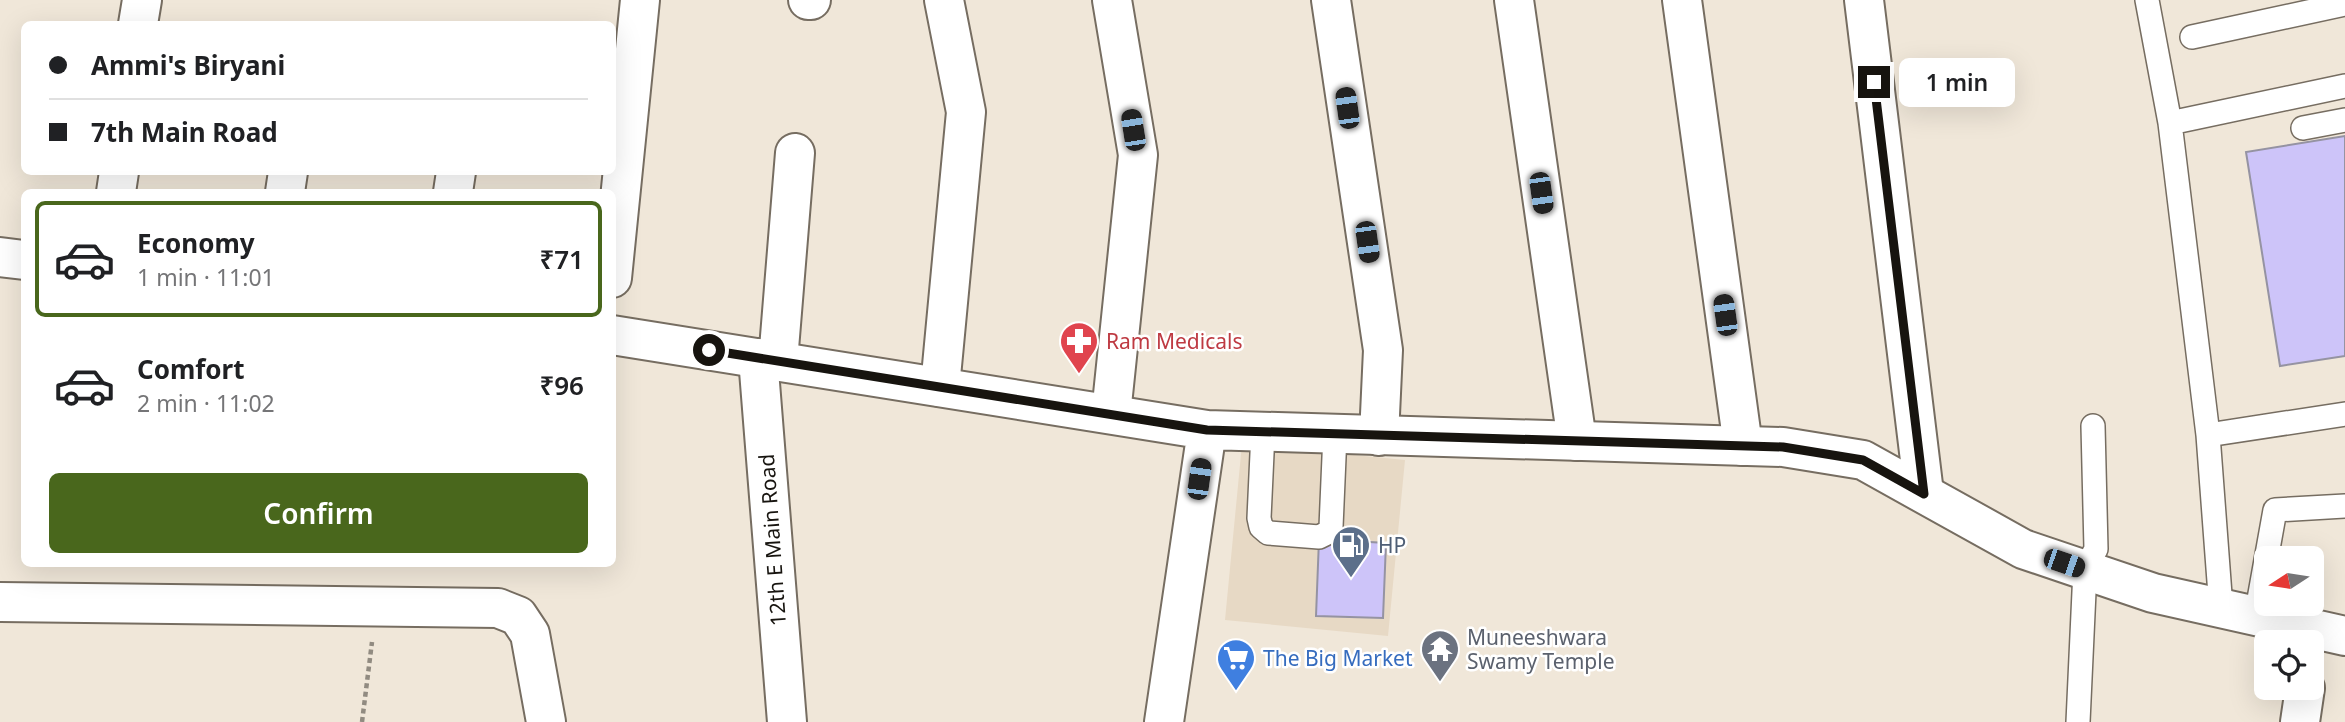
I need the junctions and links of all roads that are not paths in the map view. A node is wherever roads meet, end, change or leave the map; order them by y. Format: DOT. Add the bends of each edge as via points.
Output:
graph roads {
  1 [pos="142,0"];
  2 [pos="640,0"];
  3 [pos="944,0"];
  4 [pos="1112,0"];
  5 [pos="1331,0"];
  6 [pos="1514,0"];
  7 [pos="1682,0"];
  8 [pos="1864,0"];
  9 [pos="2147,0"];
  10 [pos="2345,4"];
  11 [pos="138,21"];
  12 [pos="2192,37"];
  13 [pos="2345,86"];
  14 [pos="2345,120"];
  15 [pos="2170,123"];
  16 [pos="2303,128"];
  17 [pos="795,153"];
  18 [pos="616,238"];
  19 [pos="0,257"];
  20 [pos="21,260"];
  21 [pos="616,336"];
  22 [pos="768,360"];
  23 [pos="940,387"];
  24 [pos="1111,414"];
  25 [pos="2345,414"];
  26 [pos="2093,426"];
  27 [pos="1207,430"];
  28 [pos="1263,432"];
  29 [pos="1335,434"];
  30 [pos="2208,435"];
  31 [pos="1379,436"];
  32 [pos="1577,441"];
  33 [pos="1743,446"];
  34 [pos="1924,494"];
  35 [pos="2345,506"];
  36 [pos="2085,570"];
  37 [pos="0,602"];
  38 [pos="2239,612"];
  39 [pos="2302,630"];
  40 [pos="2304,700"];
  41 [pos="546,722"];
  42 [pos="787,722"];
  43 [pos="1164,722"];
  44 [pos="2078,722"];
  45 [pos="2301,722"];
  1 -- 11 [label="street"];
  2 -- 18 [label="street"];
  3 -- 23 [label="street" via="966,112"];
  4 -- 24 [label="street" via="1138,155"];
  5 -- 31 [label="street" via="1383,350"];
  6 -- 32 [label="street"];
  7 -- 33 [label="street"];
  8 -- 34 [label="street"];
  9 -- 15 [label="lane"];
  10 -- 12 [label="lane"];
  13 -- 15 [label="lane"];
  14 -- 16 [label="lane"];
  15 -- 30 [label="lane"];
  17 -- 22 [label="street, 12th E Main Road"];
  19 -- 20 [label="street"];
  21 -- 22 [label="street"];
  22 -- 23 [label="street"];
  22 -- 42 [label="street, 12th E Main Road"];
  23 -- 24 [label="street"];
  24 -- 27 [label="street"];
  25 -- 30 [label="lane"];
  26 -- 36 [label="lane" via="2096,550"];
  27 -- 28 [label="street"];
  27 -- 43 [label="street"];
  28 -- 29 [label="street"];
  28 -- 29 [label="lane" via="1261,527 1268,533 1319,537 1331,527"];
  29 -- 31 [label="street"];
  30 -- 38 [label="lane"];
  31 -- 32 [label="street"];
  32 -- 33 [label="street"];
  33 -- 34 [label="street" via="1783,447 1863,460"];
  34 -- 36 [label="street" via="2023,549"];
  35 -- 38 [label="lane" via="2274,510"];
  36 -- 38 [label="street" via="2153,593"];
  36 -- 44 [label="lane"];
  37 -- 41 [label="street" via="498,608 518,616 530,634"];
  38 -- 39 [label="street"];
  40 -- 45 [label="street"];
}
